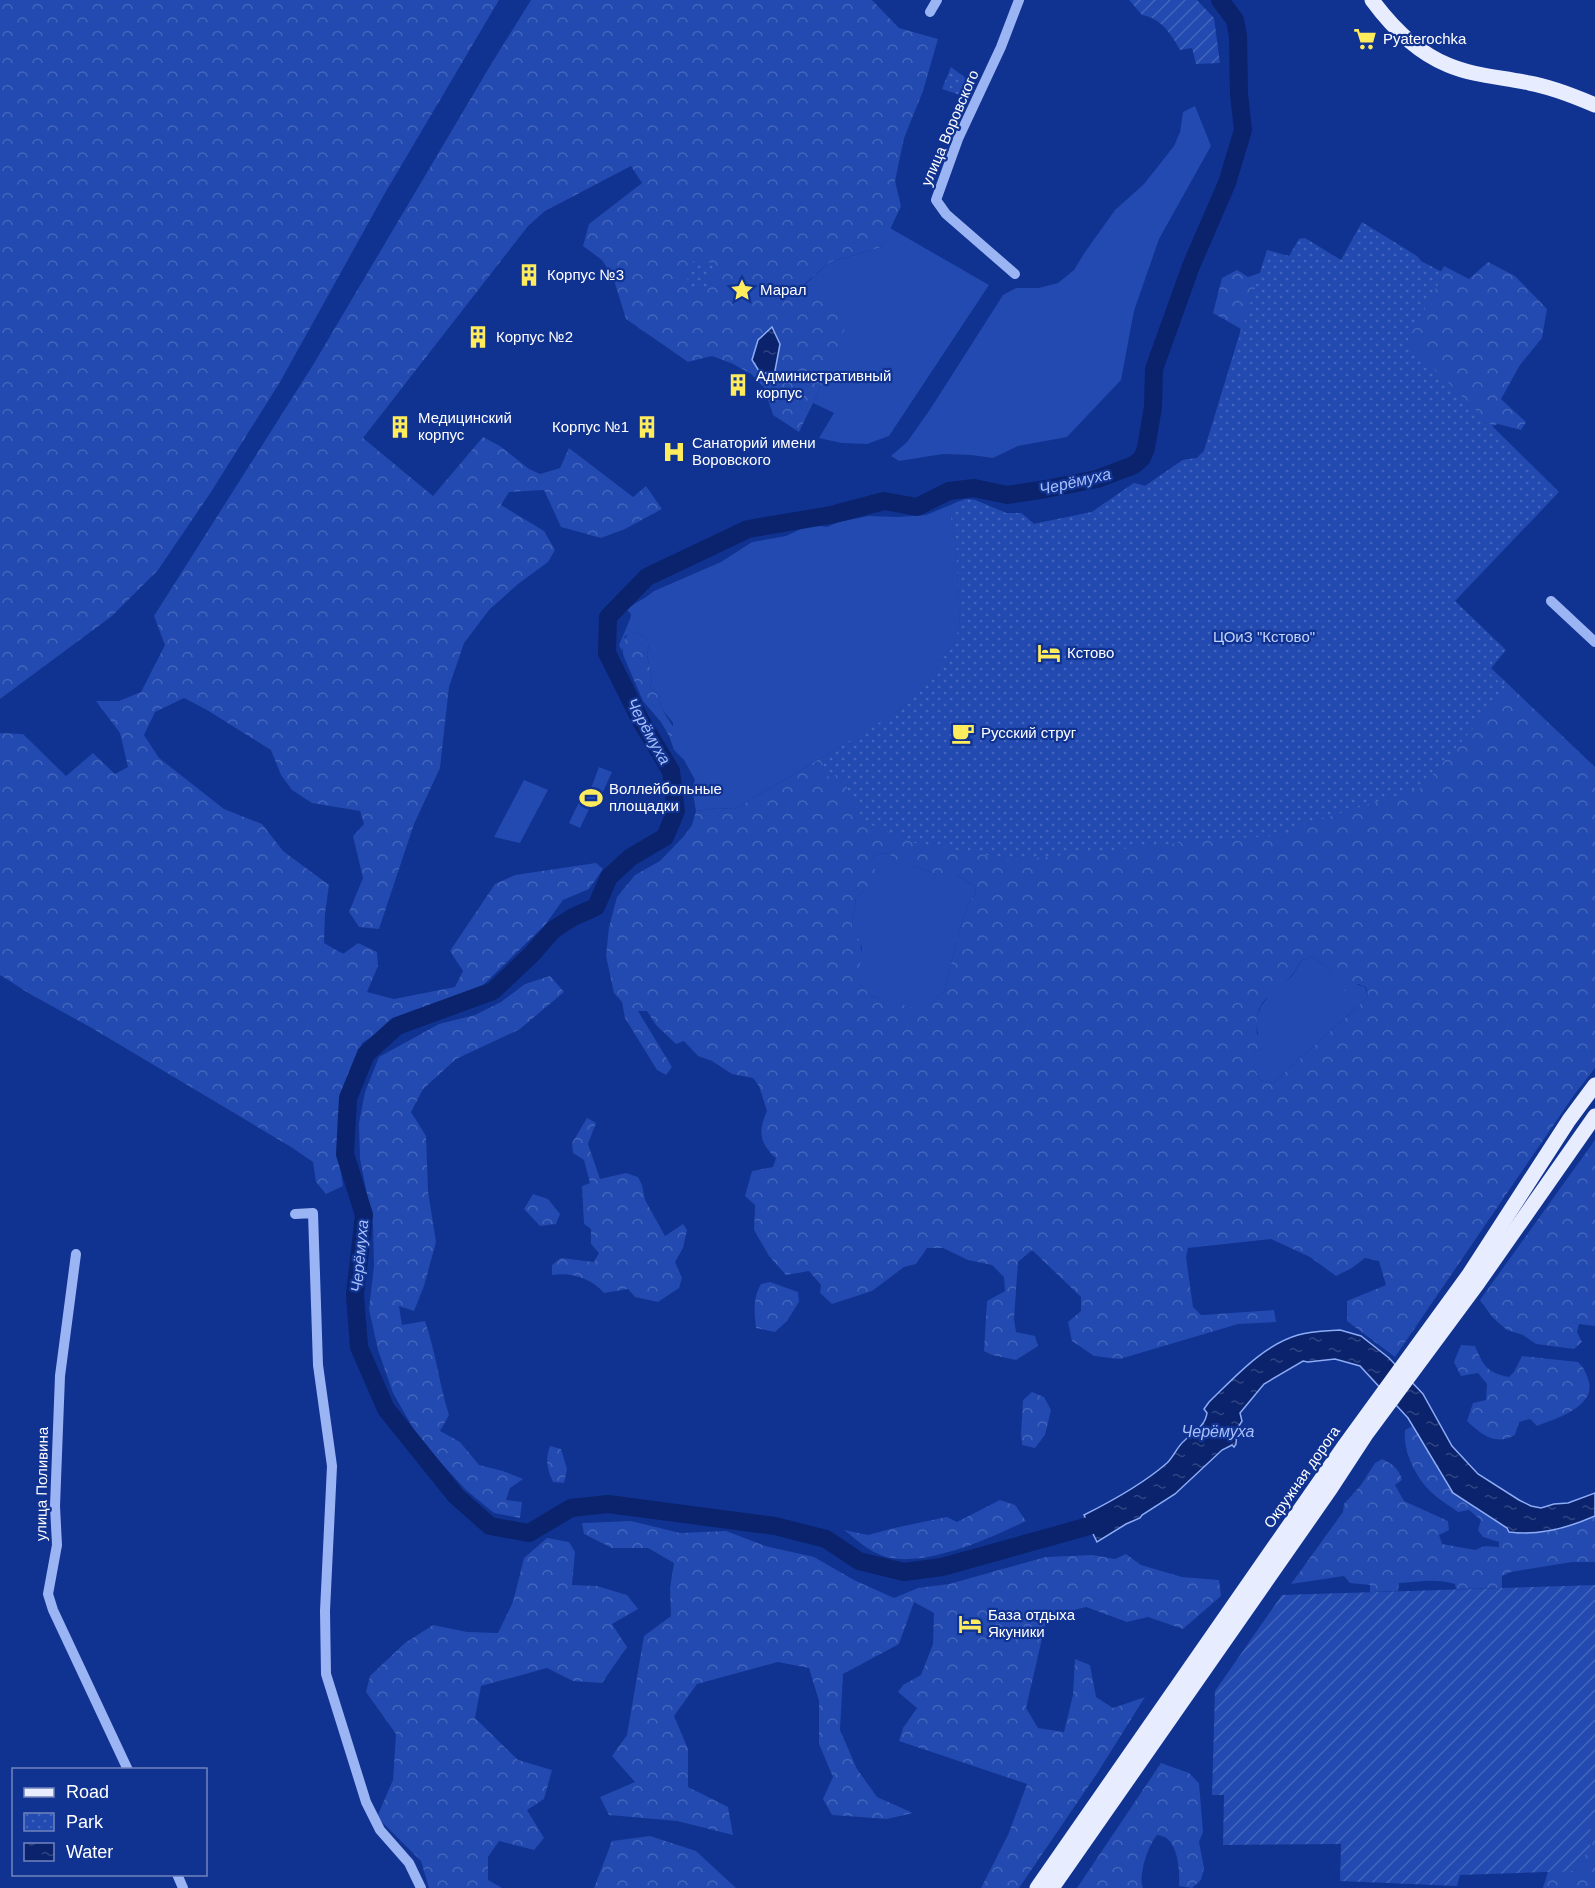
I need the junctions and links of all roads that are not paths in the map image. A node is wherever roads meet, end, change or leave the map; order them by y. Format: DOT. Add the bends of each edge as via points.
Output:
graph roads {
  1 [pos="937,0"];
  2 [pos="1019,0"];
  3 [pos="1372,0"];
  4 [pos="930,12"];
  5 [pos="1595,105"];
  6 [pos="1015,274"];
  7 [pos="1551,601"];
  8 [pos="1595,642"];
  9 [pos="1595,1085"];
  10 [pos="1595,1116"];
  11 [pos="295,1214"];
  12 [pos="76,1254"];
  13 [pos="1431,1338"];
  14 [pos="1363,1430"];
  15 [pos="127,1768"];
  16 [pos="421,1888"];
  17 [pos="1037,1888"];
  18 [pos="1052,1888"];
  1 -- 4 [label="street"];
  2 -- 6 [label="street, улица Воровского" via="958,139 936,200 946,214"];
  3 -- 5 [label="main road" via="1400,34 1446,65 1545,86"];
  7 -- 8 [label="street"];
  9 -- 13 [label="main road, Окружная дорога"];
  10 -- 13 [label="main road, Окружная дорога" via="1478,1283"];
  11 -- 16 [label="street" via="313,1213 318,1365 332,1466 326,1674 366,1802 380,1830 409,1863"];
  12 -- 15 [label="street, улица Поливина" via="60,1376 57,1545 48,1594"];
  13 -- 14 [label="main road, Окружная дорога"];
  14 -- 17 [label="main road, Окружная дорога"];
  14 -- 18 [label="main road, Окружная дорога"];
}
